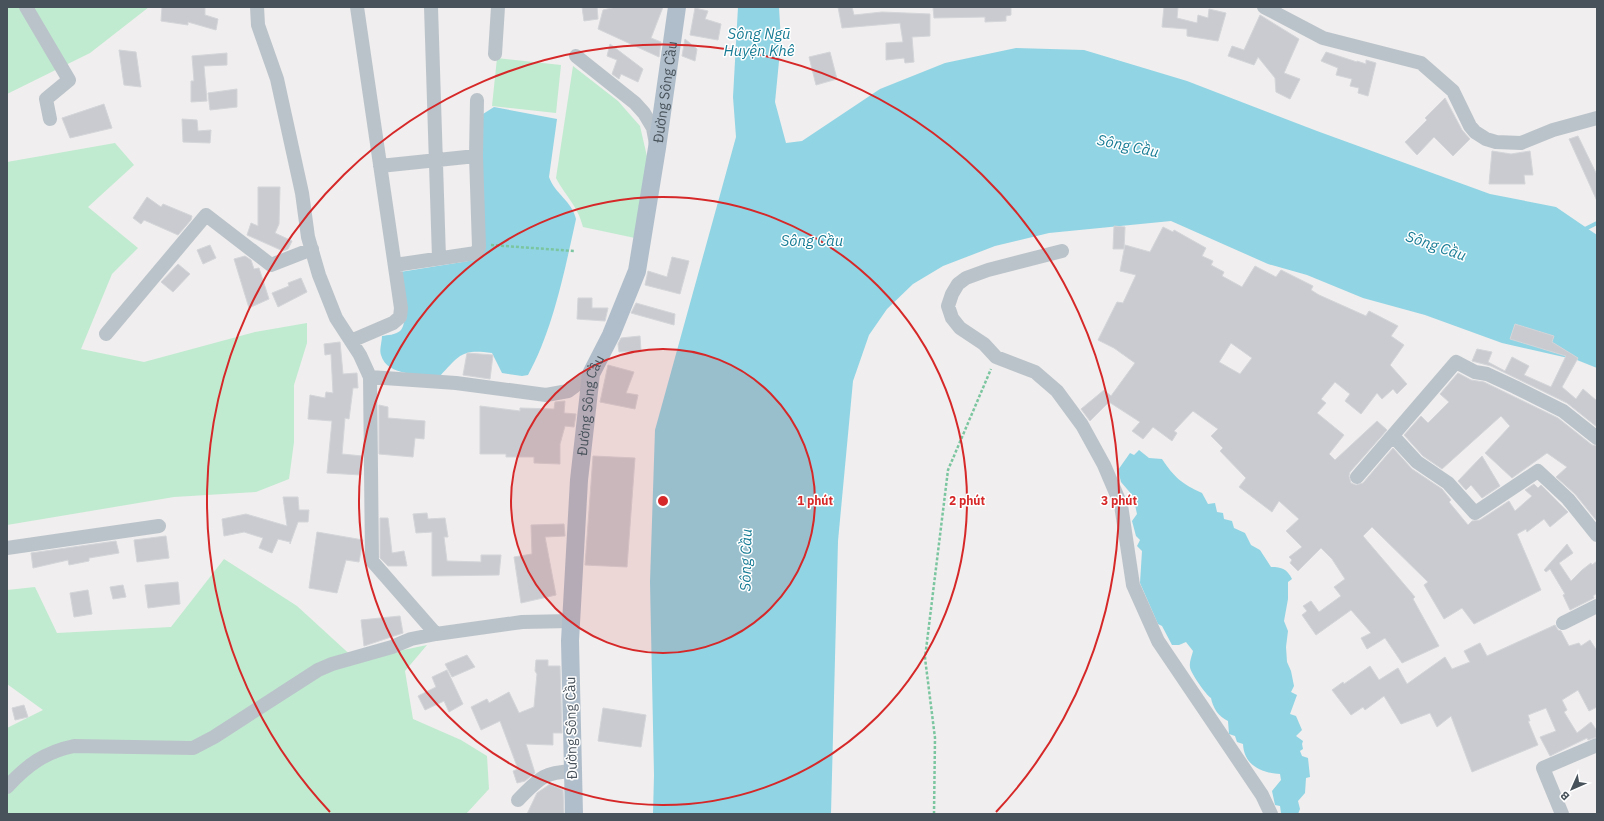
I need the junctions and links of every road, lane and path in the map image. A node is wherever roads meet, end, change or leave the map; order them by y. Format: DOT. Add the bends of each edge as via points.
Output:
graph roads {
  1 [pos="26,7"];
  2 [pos="257,7"];
  3 [pos="357,7"];
  4 [pos="431,7"];
  5 [pos="498,7"];
  6 [pos="677,7"];
  7 [pos="1264,7"];
  8 [pos="495,54"];
  9 [pos="576,56"];
  10 [pos="477,100"];
  11 [pos="1597,118"];
  12 [pos="50,119"];
  13 [pos="658,148"];
  14 [pos="476,156"];
  15 [pos="435,161"];
  16 [pos="380,166"];
  17 [pos="479,244"];
  18 [pos="312,249"];
  19 [pos="574,251"];
  20 [pos="1062,251"];
  21 [pos="439,258"];
  22 [pos="395,265"];
  23 [pos="106,334"];
  24 [pos="351,341"];
  25 [pos="996,357"];
  26 [pos="591,374"];
  27 [pos="370,377"];
  28 [pos="1393,436"];
  29 [pos="1597,438"];
  30 [pos="1357,478"];
  31 [pos="159,526"];
  32 [pos="1597,535"];
  33 [pos="7,548"];
  34 [pos="1597,606"];
  35 [pos="571,621"];
  36 [pos="1563,623"];
  37 [pos="436,634"];
  38 [pos="1597,745"];
  39 [pos="572,771"];
  40 [pos="7,787"];
  41 [pos="518,800"];
  42 [pos="574,814"];
  43 [pos="934,814"];
  44 [pos="1270,814"];
  45 [pos="1562,814"];
  1 -- 12 [label="street" via="69,80 46,99"];
  2 -- 18 [label="street" via="258,26 277,79 287,122"];
  3 -- 16 [label="street"];
  4 -- 15 [label="street"];
  5 -- 8 [label="street"];
  6 -- 13 [label="main road, Đường Sông Cầu"];
  7 -- 11 [label="street" via="1323,38 1421,63 1452,92 1470,126 1486,139 1496,142 1520,142"];
  9 -- 13 [label="street" via="644,113 653,128"];
  10 -- 14 [label="street"];
  13 -- 26 [label="main road, Đường Sông Cầu" via="637,271 611,336"];
  14 -- 15 [label="street"];
  14 -- 17 [label="street"];
  15 -- 16 [label="street"];
  15 -- 21 [label="street"];
  16 -- 22 [label="street"];
  17 -- 19 [label="path"];
  17 -- 21 [label="street" via="476,253"];
  18 -- 23 [label="street" via="271,265 206,215"];
  18 -- 24 [label="street" via="336,318"];
  20 -- 25 [label="street" via="1002,266 966,278 958,284 948,306 952,318 960,328 984,344"];
  21 -- 22 [label="street"];
  22 -- 24 [label="street" via="400,317 393,323"];
  24 -- 27 [label="street"];
  25 -- 43 [label="path" via="948,470 925,658 936,738"];
  25 -- 44 [label="street" via="1035,372 1057,390 1082,425 1104,465 1121,505 1133,585 1158,641 1262,795"];
  26 -- 27 [label="street" via="568,391 546,395 456,383"];
  26 -- 35 [label="main road, Đường Sông Cầu" via="579,480"];
  27 -- 37 [label="street" via="372,561"];
  28 -- 29 [label="street" via="1456,362 1475,372 1494,377 1563,411"];
  28 -- 30 [label="street"];
  28 -- 32 [label="street" via="1417,462 1448,483 1475,513 1538,471 1568,499"];
  31 -- 33 [label="street"];
  34 -- 36 [label="street"];
  35 -- 37 [label="street" via="522,622"];
  35 -- 39 [label="main road, Đường Sông Cầu"];
  37 -- 40 [label="street" via="411,639 318,670 193,748 74,746 58,749 40,757"];
  38 -- 45 [label="street" via="1543,768"];
  39 -- 41 [label="street" via="548,774 536,780"];
  39 -- 42 [label="main road, Đường Sông Cầu"];
}
